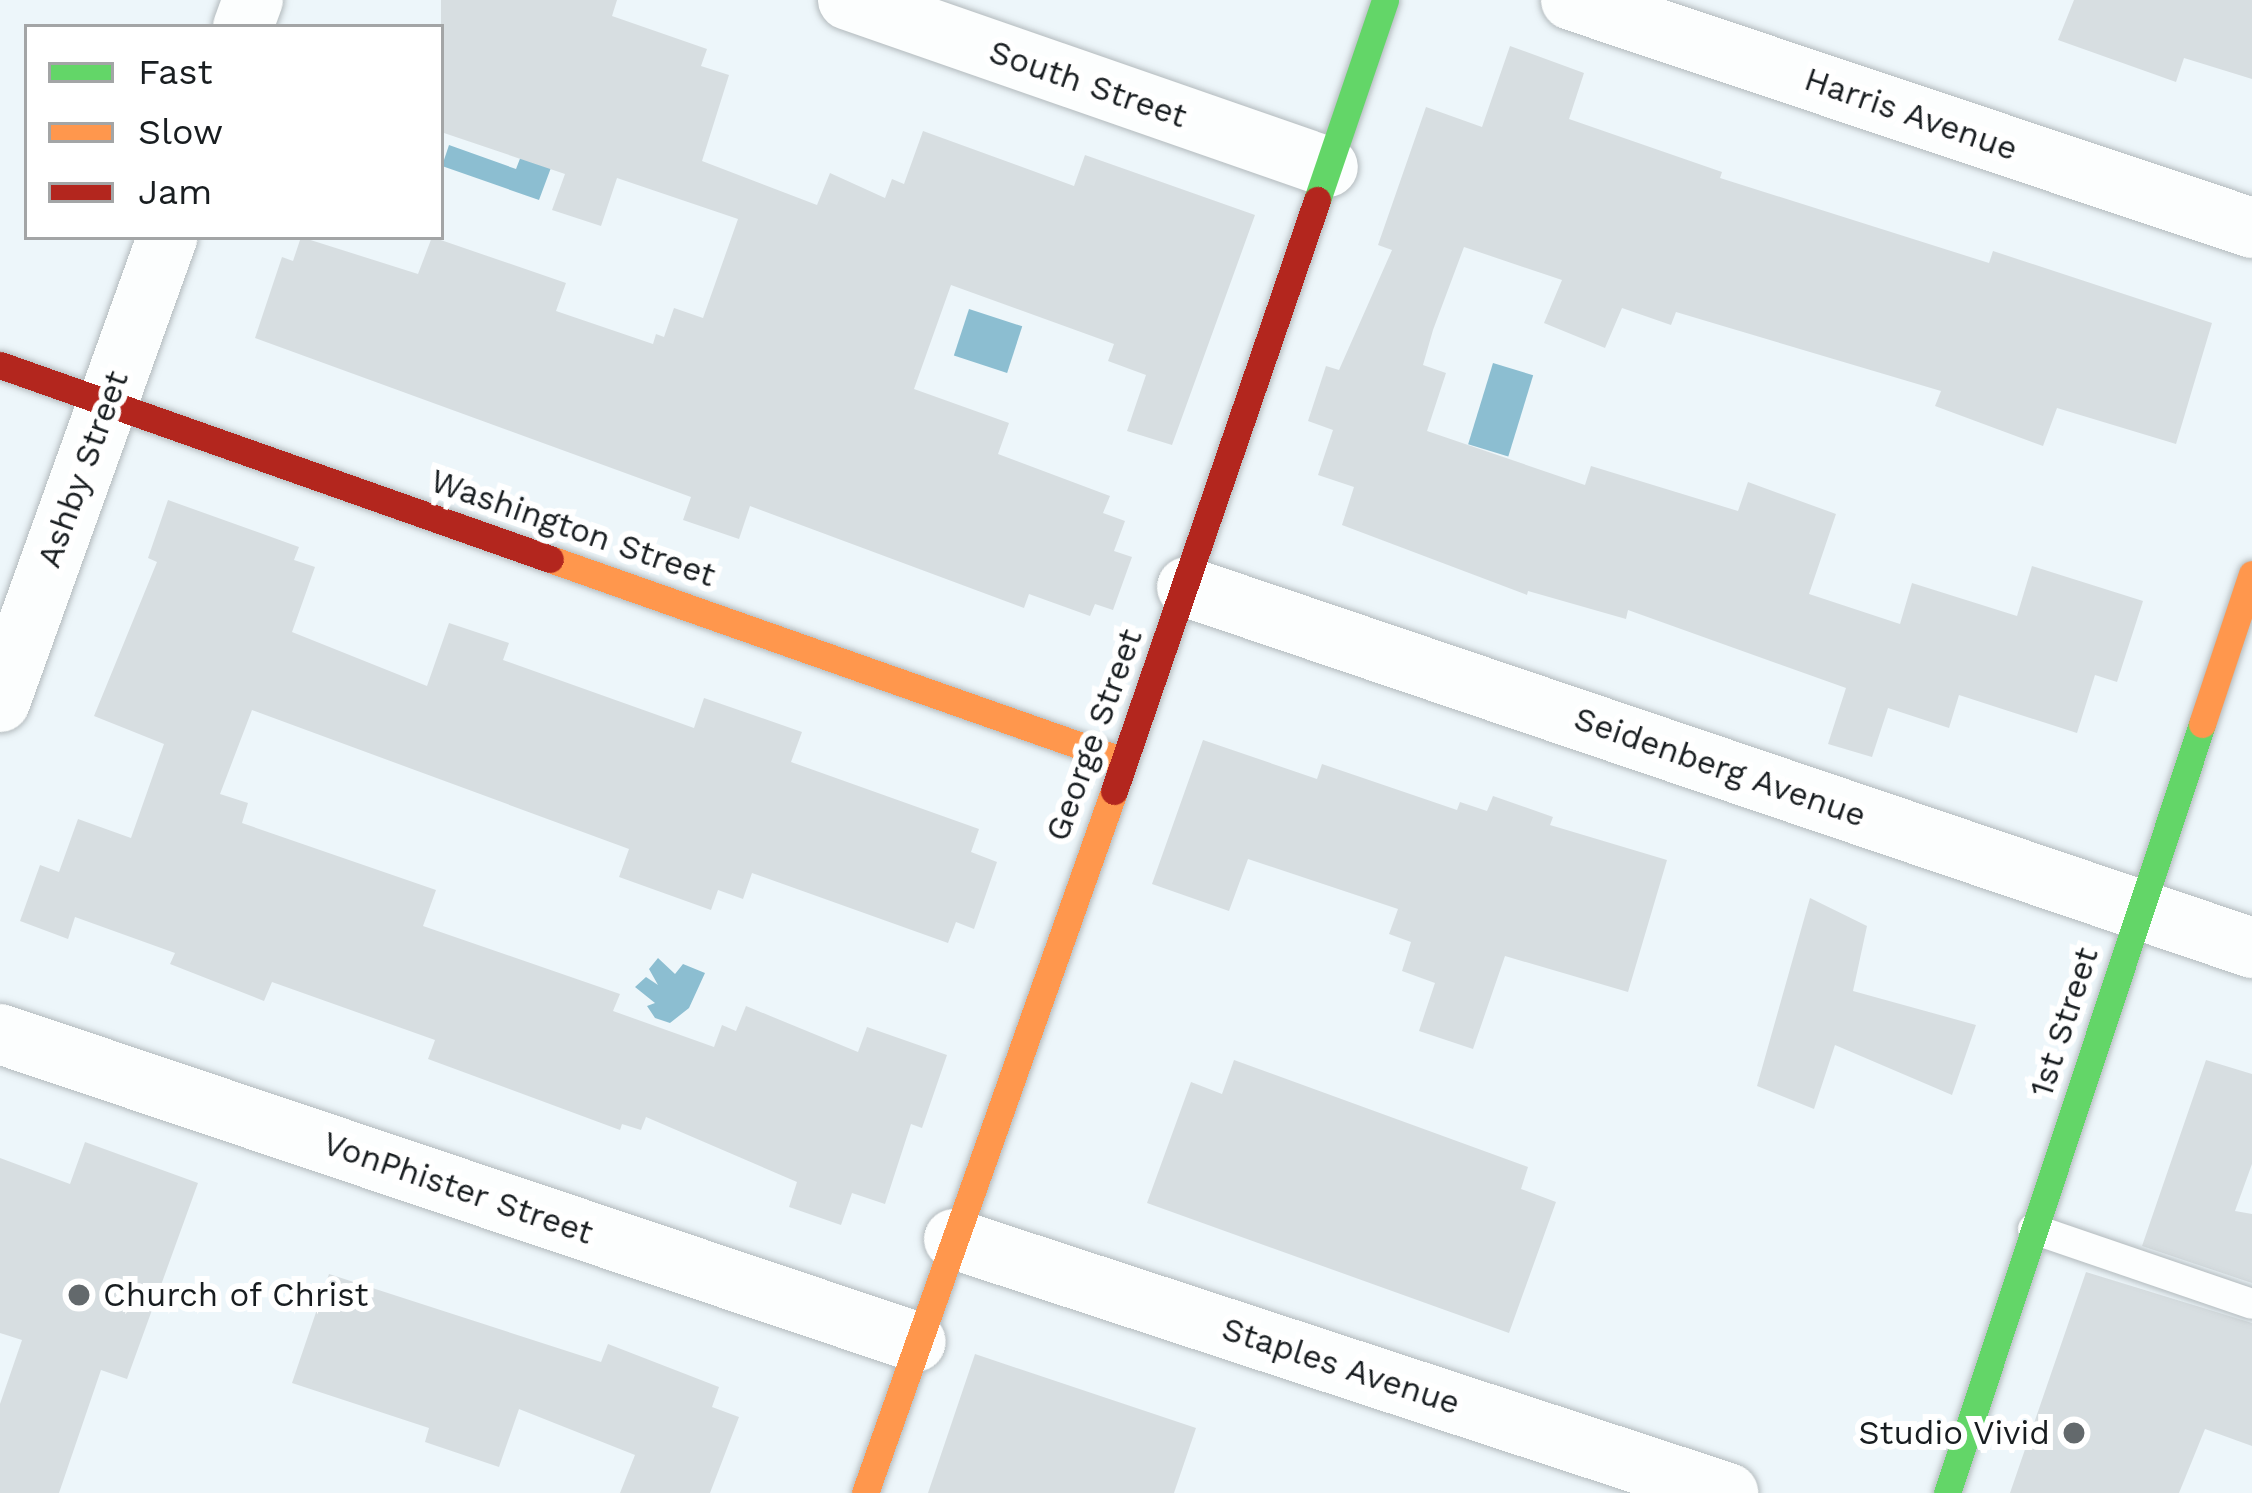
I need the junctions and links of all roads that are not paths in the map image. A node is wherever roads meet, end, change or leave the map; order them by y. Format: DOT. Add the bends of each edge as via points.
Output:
graph roads {
  1 [pos="848,0"];
  2 [pos="1385,0"];
  3 [pos="1571,0"];
  4 [pos="1328,167"];
  5 [pos="2252,228"];
  6 [pos="165,240"];
  7 [pos="0,365"];
  8 [pos="106,402"];
  9 [pos="2252,574"];
  10 [pos="1187,586"];
  11 [pos="0,702"];
  12 [pos="1121,760"];
  13 [pos="2139,909"];
  14 [pos="2252,948"];
  15 [pos="0,1034"];
  16 [pos="2033,1229"];
  17 [pos="954,1239"];
  18 [pos="2252,1304"];
  19 [pos="916,1342"];
  20 [pos="865,1493"];
  21 [pos="1728,1493"];
  22 [pos="1947,1493"];
  1 -- 4 [label="street, South Street"];
  2 -- 4 [label="street, George Street"];
  3 -- 5 [label="street, Harris Avenue"];
  4 -- 10 [label="street, George Street"];
  6 -- 8 [label="street, Ashby Street"];
  7 -- 8 [label="street, Washington Street"];
  8 -- 11 [label="street, Ashby Street"];
  8 -- 12 [label="street, Washington Street"];
  9 -- 13 [label="street, 1st Street"];
  10 -- 12 [label="street, George Street"];
  10 -- 13 [label="street, Seidenberg Avenue"];
  12 -- 17 [label="street, George Street"];
  13 -- 14 [label="street, Seidenberg Avenue"];
  13 -- 16 [label="street, 1st Street"];
  15 -- 19 [label="street, VonPhister Street"];
  16 -- 18 [label="lane"];
  16 -- 22 [label="street, 1st Street"];
  17 -- 19 [label="street, George Street"];
  17 -- 21 [label="street, Staples Avenue"];
  19 -- 20 [label="street, George Street"];
}
